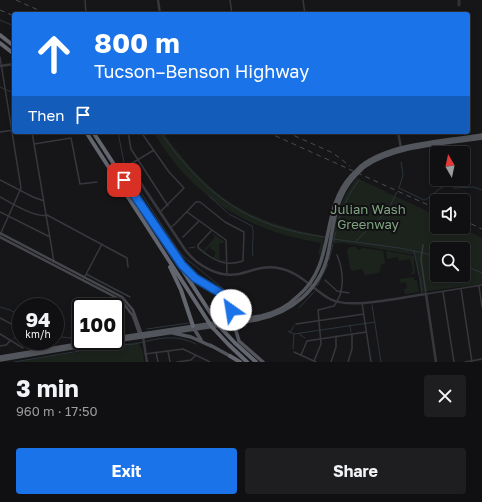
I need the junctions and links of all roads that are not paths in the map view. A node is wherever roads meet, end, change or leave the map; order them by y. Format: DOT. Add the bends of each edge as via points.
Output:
graph roads {
  1 [pos="85,0"];
  2 [pos="158,0"];
  3 [pos="230,0"];
  4 [pos="303,0"];
  5 [pos="86,12"];
  6 [pos="160,12"];
  7 [pos="232,12"];
  8 [pos="305,12"];
  9 [pos="0,35"];
  10 [pos="0,43"];
  11 [pos="12,44"];
  12 [pos="12,52"];
  13 [pos="0,57"];
  14 [pos="12,64"];
  15 [pos="1,66"];
  16 [pos="12,125"];
  17 [pos="12,130"];
  18 [pos="0,132"];
  19 [pos="14,134"];
  20 [pos="32,134"];
  21 [pos="87,134"];
  22 [pos="94,134"];
  23 [pos="128,134"];
  24 [pos="142,134"];
  25 [pos="398,134"];
  26 [pos="482,137"];
  27 [pos="34,144"];
  28 [pos="401,149"];
  29 [pos="154,150"];
  30 [pos="137,160"];
  31 [pos="128,164"];
  32 [pos="0,180"];
  33 [pos="97,182"];
  34 [pos="20,191"];
  35 [pos="0,197"];
  36 [pos="44,201"];
  37 [pos="13,204"];
  38 [pos="140,204"];
  39 [pos="168,206"];
  40 [pos="0,212"];
  41 [pos="160,212"];
  42 [pos="187,212"];
  43 [pos="47,215"];
  44 [pos="7,216"];
  45 [pos="199,221"];
  46 [pos="170,228"];
  47 [pos="211,231"];
  48 [pos="0,235"];
  49 [pos="154,236"];
  50 [pos="50,237"];
  51 [pos="183,237"];
  52 [pos="102,244"];
  53 [pos="423,245"];
  54 [pos="337,255"];
  55 [pos="54,262"];
  56 [pos="227,264"];
  57 [pos="128,268"];
  58 [pos="227,274"];
  59 [pos="85,277"];
  60 [pos="326,280"];
  61 [pos="482,285"];
  62 [pos="311,286"];
  63 [pos="479,286"];
  64 [pos="461,289"];
  65 [pos="341,292"];
  66 [pos="443,292"];
  67 [pos="348,294"];
  68 [pos="426,294"];
  69 [pos="130,296"];
  70 [pos="337,302"];
  71 [pos="362,303"];
  72 [pos="482,307"];
  73 [pos="364,314"];
  74 [pos="0,318"];
  75 [pos="319,320"];
  76 [pos="233,321"];
  77 [pos="12,324"];
  78 [pos="296,324"];
  79 [pos="193,327"];
  80 [pos="366,332"];
  81 [pos="0,334"];
  82 [pos="160,334"];
  83 [pos="352,334"];
  84 [pos="336,336"];
  85 [pos="142,338"];
  86 [pos="321,338"];
  87 [pos="124,339"];
  88 [pos="11,340"];
  89 [pos="0,346"];
  90 [pos="211,346"];
  91 [pos="72,347"];
  92 [pos="44,350"];
  93 [pos="168,351"];
  94 [pos="145,352"];
  95 [pos="156,352"];
  96 [pos="294,352"];
  97 [pos="301,354"];
  98 [pos="196,355"];
  99 [pos="230,356"];
  100 [pos="0,358"];
  101 [pos="482,359"];
  102 [pos="472,361"];
  103 [pos="147,362"];
  104 [pos="158,362"];
  105 [pos="170,362"];
  106 [pos="176,362"];
  107 [pos="208,362"];
  108 [pos="237,362"];
  109 [pos="240,362"];
  110 [pos="247,362"];
  111 [pos="256,362"];
  112 [pos="263,362"];
  113 [pos="315,362"];
  114 [pos="331,362"];
  115 [pos="349,362"];
  116 [pos="371,362"];
  117 [pos="436,362"];
  118 [pos="454,362"];
  119 [pos="465,362"];
  1 -- 5 [label="street"];
  2 -- 6 [label="street"];
  3 -- 7 [label="street"];
  4 -- 8 [label="street"];
  9 -- 11 [label="highway"];
  10 -- 12 [label="highway"];
  13 -- 15 [label="street"];
  14 -- 15 [label="street"];
  15 -- 16 [label="street"];
  17 -- 18 [label="street"];
  19 -- 34 [label="street"];
  20 -- 27 [label="street"];
  21 -- 49 [label="highway"];
  22 -- 38 [label="highway"];
  23 -- 30 [label="street" via="131,149"];
  24 -- 29 [label="street"];
  25 -- 28 [label="street"];
  26 -- 28 [label="main road"];
  27 -- 33 [label="street" via="72,138 80,184"];
  27 -- 36 [label="street"];
  28 -- 62 [label="main road, bridge" via="378,155 362,167 352,176 335,201 323,258"];
  29 -- 30 [label="street"];
  29 -- 39 [label="street" via="184,188"];
  30 -- 31 [label="street"];
  30 -- 39 [label="street"];
  31 -- 41 [label="street"];
  32 -- 34 [label="street"];
  34 -- 36 [label="street"];
  34 -- 37 [label="street"];
  35 -- 37 [label="street"];
  36 -- 43 [label="street"];
  37 -- 43 [label="street" via="41,216"];
  37 -- 44 [label="street"];
  38 -- 76 [label="highway" via="186,270 226,299"];
  38 -- 111 [label="highway, bridge" via="220,327"];
  39 -- 41 [label="street"];
  40 -- 44 [label="street"];
  41 -- 46 [label="street"];
  42 -- 45 [label="street"];
  42 -- 46 [label="street"];
  42 -- 56 [label="street" via="198,201 225,222 244,232 243,261"];
  43 -- 50 [label="street"];
  43 -- 52 [label="street"];
  44 -- 48 [label="street"];
  44 -- 50 [label="street"];
  45 -- 47 [label="street"];
  45 -- 51 [label="street"];
  46 -- 58 [label="street" via="190,256 213,272"];
  47 -- 56 [label="street" via="226,240"];
  47 -- 56 [label="street" via="197,247 212,259"];
  48 -- 55 [label="main road"];
  49 -- 79 [label="highway" via="178,283"];
  49 -- 110 [label="highway, bridge" via="213,328"];
  50 -- 55 [label="street"];
  52 -- 57 [label="street" via="127,258"];
  52 -- 59 [label="street"];
  53 -- 68 [label="street" via="421,261"];
  54 -- 65 [label="street" via="342,276"];
  55 -- 59 [label="main road"];
  56 -- 58 [label="street"];
  58 -- 62 [label="street" via="265,267 278,268 291,272"];
  59 -- 69 [label="street"];
  59 -- 85 [label="main road" via="127,301 135,314"];
  60 -- 65 [label="street" via="332,288"];
  61 -- 63 [label="street"];
  62 -- 70 [label="street"];
  62 -- 76 [label="main road" via="277,311"];
  63 -- 64 [label="street"];
  63 -- 72 [label="street"];
  64 -- 66 [label="street"];
  64 -- 102 [label="street"];
  65 -- 67 [label="street"];
  65 -- 70 [label="street"];
  66 -- 68 [label="street"];
  66 -- 118 [label="street"];
  68 -- 71 [label="street"];
  68 -- 117 [label="street"];
  70 -- 71 [label="street"];
  70 -- 75 [label="street" via="334,306 319,309"];
  71 -- 73 [label="street"];
  73 -- 75 [label="street"];
  73 -- 80 [label="street"];
  74 -- 77 [label="street"];
  75 -- 78 [label="street"];
  75 -- 86 [label="street"];
  76 -- 79 [label="main road"];
  76 -- 112 [label="main road" via="239,341"];
  79 -- 82 [label="main road"];
  79 -- 85 [label="main road"];
  79 -- 90 [label="main road" via="199,339"];
  80 -- 83 [label="street"];
  80 -- 116 [label="street"];
  81 -- 88 [label="street"];
  82 -- 85 [label="main road"];
  82 -- 90 [label="main road" via="185,334"];
  83 -- 84 [label="street"];
  83 -- 115 [label="street"];
  84 -- 86 [label="street"];
  84 -- 114 [label="street" via="336,348"];
  85 -- 87 [label="main road"];
  85 -- 94 [label="street"];
  86 -- 97 [label="street" via="306,340"];
  86 -- 113 [label="street"];
  88 -- 89 [label="street"];
  90 -- 99 [label="main road"];
  91 -- 100 [label="main road"];
  92 -- 100 [label="main road"];
  93 -- 95 [label="street"];
  93 -- 98 [label="street" via="183,349"];
  93 -- 105 [label="street"];
  94 -- 95 [label="street"];
  94 -- 103 [label="street"];
  95 -- 104 [label="street"];
  96 -- 97 [label="street"];
  97 -- 113 [label="street"];
  98 -- 106 [label="street" via="191,360"];
  98 -- 107 [label="street"];
  99 -- 108 [label="main road"];
  99 -- 109 [label="highway"];
  101 -- 102 [label="street"];
  102 -- 119 [label="street"];
}
